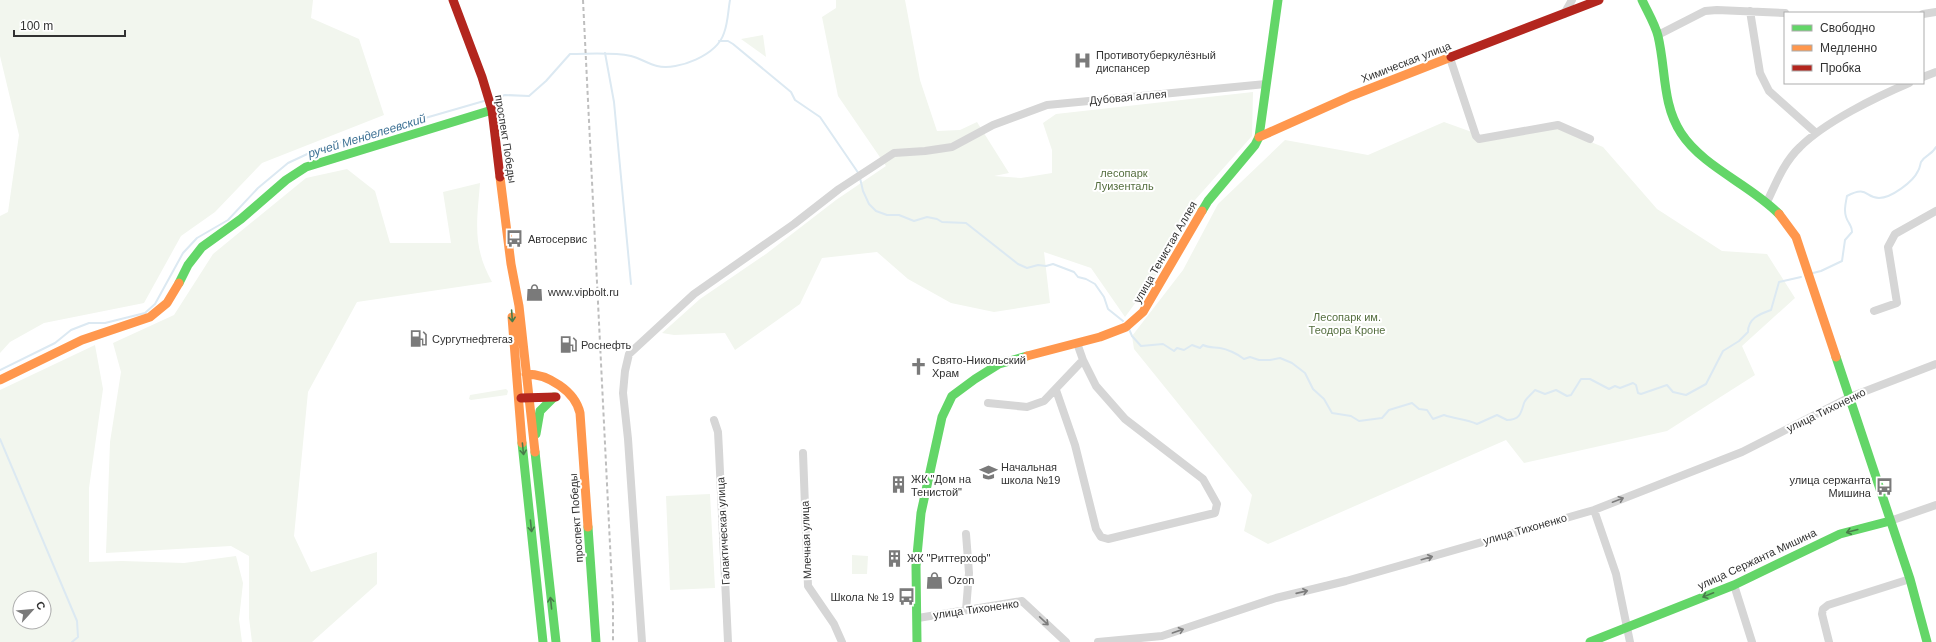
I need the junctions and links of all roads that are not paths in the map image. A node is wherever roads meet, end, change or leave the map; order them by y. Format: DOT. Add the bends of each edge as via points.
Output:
graph roads {
  1 [pos="453,0"];
  2 [pos="1278,0"];
  3 [pos="1572,0"];
  4 [pos="1599,0"];
  5 [pos="1642,0"];
  6 [pos="1750,11"];
  7 [pos="1936,12"];
  8 [pos="1784,13"];
  9 [pos="1564,14"];
  10 [pos="1924,14"];
  11 [pos="1658,35"];
  12 [pos="1450,58"];
  13 [pos="1936,72"];
  14 [pos="1924,77"];
  15 [pos="1266,84"];
  16 [pos="1907,84"];
  17 [pos="492,110"];
  18 [pos="1816,133"];
  19 [pos="1259,136"];
  20 [pos="1590,139"];
  21 [pos="1767,202"];
  22 [pos="1936,211"];
  23 [pos="511,264"];
  24 [pos="1874,311"];
  25 [pos="1077,343"];
  26 [pos="1083,360"];
  27 [pos="1936,364"];
  28 [pos="526,374"];
  29 [pos="0,380"];
  30 [pos="1056,390"];
  31 [pos="570,396"];
  32 [pos="554,397"];
  33 [pos="1850,397"];
  34 [pos="518,398"];
  35 [pos="528,398"];
  36 [pos="988,403"];
  37 [pos="714,420"];
  38 [pos="533,443"];
  39 [pos="803,453"];
  40 [pos="1936,505"];
  41 [pos="1594,510"];
  42 [pos="1890,521"];
  43 [pos="966,534"];
  44 [pos="1910,579"];
  45 [pos="1734,585"];
  46 [pos="966,610"];
  47 [pos="918,618"];
  48 [pos="1628,628"];
  49 [pos="915,641"];
  50 [pos="543,642"];
  51 [pos="556,642"];
  52 [pos="596,642"];
  53 [pos="642,642"];
  54 [pos="728,642"];
  55 [pos="842,642"];
  56 [pos="1066,642"];
  57 [pos="1098,642"];
  58 [pos="1590,642"];
  59 [pos="1630,642"];
  60 [pos="1752,642"];
  61 [pos="1829,642"];
  62 [pos="1927,642"];
  1 -- 17 [label="main road, проспект Победы"];
  2 -- 15 [label="main road, улица Тенистая Аллея"];
  3 -- 9 [label="street"];
  4 -- 9 [label="main road, Химическая улица"];
  5 -- 11 [label="main road"];
  6 -- 8 [label="street"];
  6 -- 11 [label="street" via="1705,11"];
  6 -- 18 [label="street" via="1760,73 1769,91"];
  7 -- 10 [label="street"];
  9 -- 12 [label="main road, Химическая улица"];
  11 -- 21 [label="main road" via="1670,112 1681,133 1710,162"];
  12 -- 19 [label="main road, Химическая улица" via="1351,96"];
  12 -- 20 [label="street" via="1479,139 1558,125"];
  13 -- 14 [label="street"];
  15 -- 19 [label="main road, улица Тенистая Аллея"];
  15 -- 53 [label="street, Дубовая аллея" via="1047,105 993,125 952,147 894,152 694,294 629,354 625,371 623,393"];
  16 -- 18 [label="street" via="1866,103"];
  17 -- 23 [label="main road, проспект Победы"];
  17 -- 29 [label="main road" via="298,171 280,183 234,225 203,246 194,256 168,304 158,312 82,340"];
  18 -- 21 [label="street" via="1799,147 1782,170"];
  19 -- 25 [label="main road, улица Тенистая Аллея" via="1255,145 1208,201 1143,312 1126,326"];
  21 -- 33 [label="main road" via="1796,237"];
  22 -- 24 [label="street" via="1895,234 1888,246 1897,303"];
  23 -- 28 [label="main road, проспект Победы" via="519,306"];
  23 -- 34 [label="main road, проспект Победы, one-way" via="509,279"];
  25 -- 26 [label="street"];
  25 -- 47 [label="main road, улица Тенистая Аллея" via="1000,364 952,396 942,416 920,513 916,566"];
  26 -- 30 [label="street"];
  26 -- 30 [label="street" via="1096,386 1125,419 1203,479 1216,504 1215,513 1108,539 1101,537 1096,529 1075,445"];
  27 -- 33 [label="street, улица Тихоненко"];
  28 -- 31 [label="main road, проспект Победы" via="538,374"];
  28 -- 35 [label="main road, проспект Победы"];
  30 -- 36 [label="street" via="1044,400 1027,407"];
  31 -- 32 [label="main road"];
  31 -- 52 [label="main road, проспект Победы" via="577,402 580,413"];
  32 -- 35 [label="main road"];
  32 -- 38 [label="main road" via="540,411"];
  41 -- 33 [label="street, улица Тихоненко, one-way" via="1742,452"];
  33 -- 42 [label="main road"];
  34 -- 35 [label="main road"];
  34 -- 50 [label="main road, проспект Победы, one-way"];
  35 -- 38 [label="main road, проспект Победы"];
  37 -- 54 [label="street, Галактическая улица" via="718,432"];
  51 -- 38 [label="main road, проспект Победы, one-way"];
  39 -- 55 [label="street, Млечная улица" via="808,586 834,624"];
  40 -- 42 [label="street, улица Сержанта Мишина"];
  41 -- 48 [label="street" via="1616,574"];
  57 -- 41 [label="street, улица Тихоненко, one-way" via="1162,636 1276,598 1346,581"];
  42 -- 44 [label="main road"];
  42 -- 45 [label="main road, улица Сержанта Мишина, one-way" via="1840,534"];
  43 -- 46 [label="street" via="969,573"];
  44 -- 61 [label="street" via="1828,605 1822,614"];
  44 -- 62 [label="main road"];
  45 -- 48 [label="main road, улица Сержанта Мишина, one-way"];
  45 -- 60 [label="street"];
  46 -- 47 [label="street, улица Тихоненко"];
  46 -- 56 [label="street, улица Тихоненко, one-way" via="1022,601"];
  47 -- 49 [label="main road, улица Тенистая Аллея"];
  48 -- 58 [label="main road, улица Сержанта Мишина"];
  48 -- 59 [label="street"];
}
